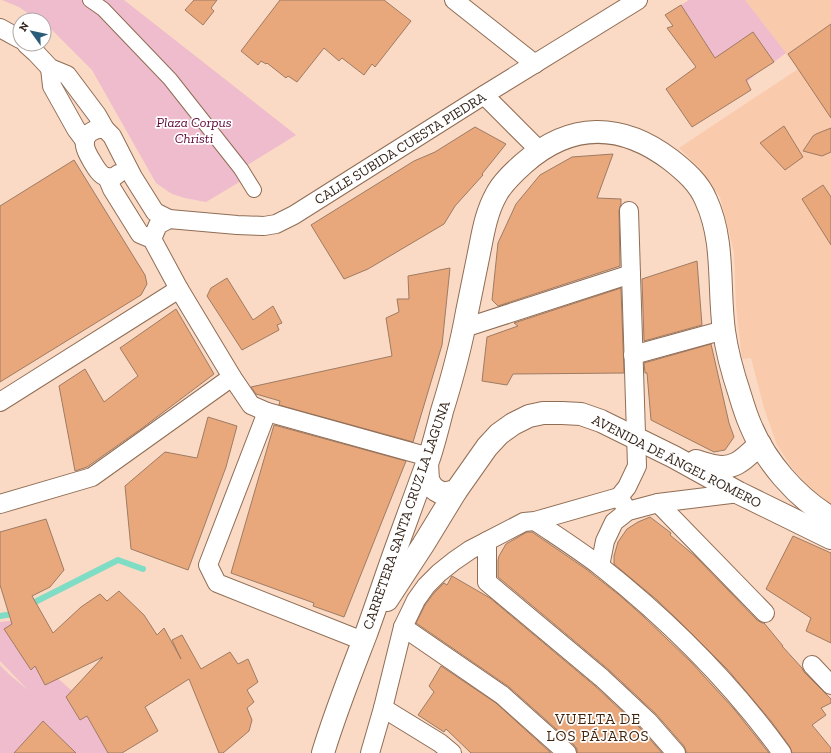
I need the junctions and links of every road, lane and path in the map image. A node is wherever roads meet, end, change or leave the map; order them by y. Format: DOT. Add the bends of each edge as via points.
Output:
graph roads {
  1 [pos="90,0"];
  2 [pos="454,0"];
  3 [pos="638,0"];
  4 [pos="0,28"];
  5 [pos="12,34"];
  6 [pos="35,52"];
  7 [pos="535,64"];
  8 [pos="50,68"];
  9 [pos="484,95"];
  10 [pos="106,129"];
  11 [pos="85,141"];
  12 [pos="539,150"];
  13 [pos="125,162"];
  14 [pos="106,177"];
  15 [pos="254,190"];
  16 [pos="629,211"];
  17 [pos="169,219"];
  18 [pos="152,239"];
  19 [pos="631,274"];
  20 [pos="179,289"];
  21 [pos="464,328"];
  22 [pos="724,330"];
  23 [pos="633,355"];
  24 [pos="232,377"];
  25 [pos="0,402"];
  26 [pos="267,412"];
  27 [pos="637,438"];
  28 [pos="760,444"];
  29 [pos="674,457"];
  30 [pos="428,460"];
  31 [pos="456,491"];
  32 [pos="739,493"];
  33 [pos="658,503"];
  34 [pos="0,504"];
  35 [pos="623,504"];
  36 [pos="831,518"];
  37 [pos="535,521"];
  38 [pos="831,538"];
  39 [pos="487,541"];
  40 [pos="600,566"];
  41 [pos="765,613"];
  42 [pos="403,627"];
  43 [pos="364,638"];
  44 [pos="812,665"];
  45 [pos="831,685"];
  46 [pos="383,708"];
  47 [pos="323,753"];
  48 [pos="370,753"];
  49 [pos="452,753"];
  50 [pos="567,753"];
  51 [pos="676,753"];
  52 [pos="782,753"];
  1 -- 15 [label="street" via="103,9 170,79"];
  2 -- 7 [label="street"];
  3 -- 7 [label="street, CALLE SUBIDA CUESTA PIEDRA"];
  4 -- 5 [label="street"];
  6 -- 8 [label="street"];
  7 -- 9 [label="street, CALLE SUBIDA CUESTA PIEDRA"];
  8 -- 10 [label="street" via="67,75"];
  8 -- 11 [label="street" via="52,86"];
  9 -- 12 [label="street"];
  9 -- 17 [label="street, CALLE SUBIDA CUESTA PIEDRA" via="276,224 236,225"];
  10 -- 11 [label="street" via="93,130"];
  10 -- 13 [label="street"];
  11 -- 14 [label="street" via="85,147 97,169"];
  12 -- 21 [label="main road, CARRETERA SANTA CRUZ LA LAGUNA" via="508,178 489,210"];
  12 -- 22 [label="main road, CARRETERA SANTA CRUZ LA LAGUNA" via="572,135 602,131 623,135 643,143 682,169 706,199 714,220 719,251"];
  13 -- 14 [label="street" via="120,173"];
  13 -- 17 [label="street" via="155,212"];
  14 -- 18 [label="street" via="140,234"];
  16 -- 19 [label="street"];
  17 -- 18 [label="street" via="158,225"];
  18 -- 20 [label="street"];
  19 -- 21 [label="street"];
  19 -- 23 [label="street"];
  20 -- 24 [label="street"];
  20 -- 25 [label="street"];
  21 -- 30 [label="main road, CARRETERA SANTA CRUZ LA LAGUNA"];
  22 -- 23 [label="street"];
  22 -- 28 [label="main road, CARRETERA SANTA CRUZ LA LAGUNA" via="733,375 750,425"];
  23 -- 27 [label="street"];
  24 -- 26 [label="street" via="250,405"];
  24 -- 34 [label="street" via="92,477"];
  26 -- 30 [label="street"];
  26 -- 43 [label="street" via="208,565 217,583"];
  27 -- 29 [label="main road, AVENIDA DE ÁNGEL ROMERO"];
  27 -- 31 [label="main road, AVENIDA DE ÁNGEL ROMERO" via="581,414 543,412 529,416 499,434"];
  27 -- 35 [label="street" via="637,466"];
  28 -- 29 [label="main road" via="736,465 726,467"];
  28 -- 36 [label="main road, CARRETERA SANTA CRUZ LA LAGUNA" via="789,484"];
  29 -- 32 [label="main road, AVENIDA DE ÁNGEL ROMERO"];
  30 -- 31 [label="main road" via="428,480 432,487 443,494"];
  30 -- 43 [label="main road, CARRETERA SANTA CRUZ LA LAGUNA"];
  31 -- 43 [label="main road, AVENIDA DE ÁNGEL ROMERO"];
  32 -- 33 [label="street"];
  32 -- 38 [label="main road, AVENIDA DE ÁNGEL ROMERO"];
  33 -- 35 [label="street"];
  33 -- 41 [label="street"];
  35 -- 37 [label="street"];
  35 -- 40 [label="street" via="605,541"];
  37 -- 39 [label="street" via="524,522"];
  37 -- 40 [label="street"];
  39 -- 42 [label="street" via="454,561 426,586"];
  39 -- 51 [label="street" via="487,582 602,678 648,721"];
  40 -- 52 [label="street" via="675,631 752,714"];
  42 -- 46 [label="street"];
  42 -- 50 [label="street" via="502,695"];
  43 -- 47 [label="main road, CARRETERA SANTA CRUZ LA LAGUNA"];
  44 -- 45 [label="street"];
  46 -- 48 [label="street"];
  46 -- 49 [label="street" via="440,742"];
}
